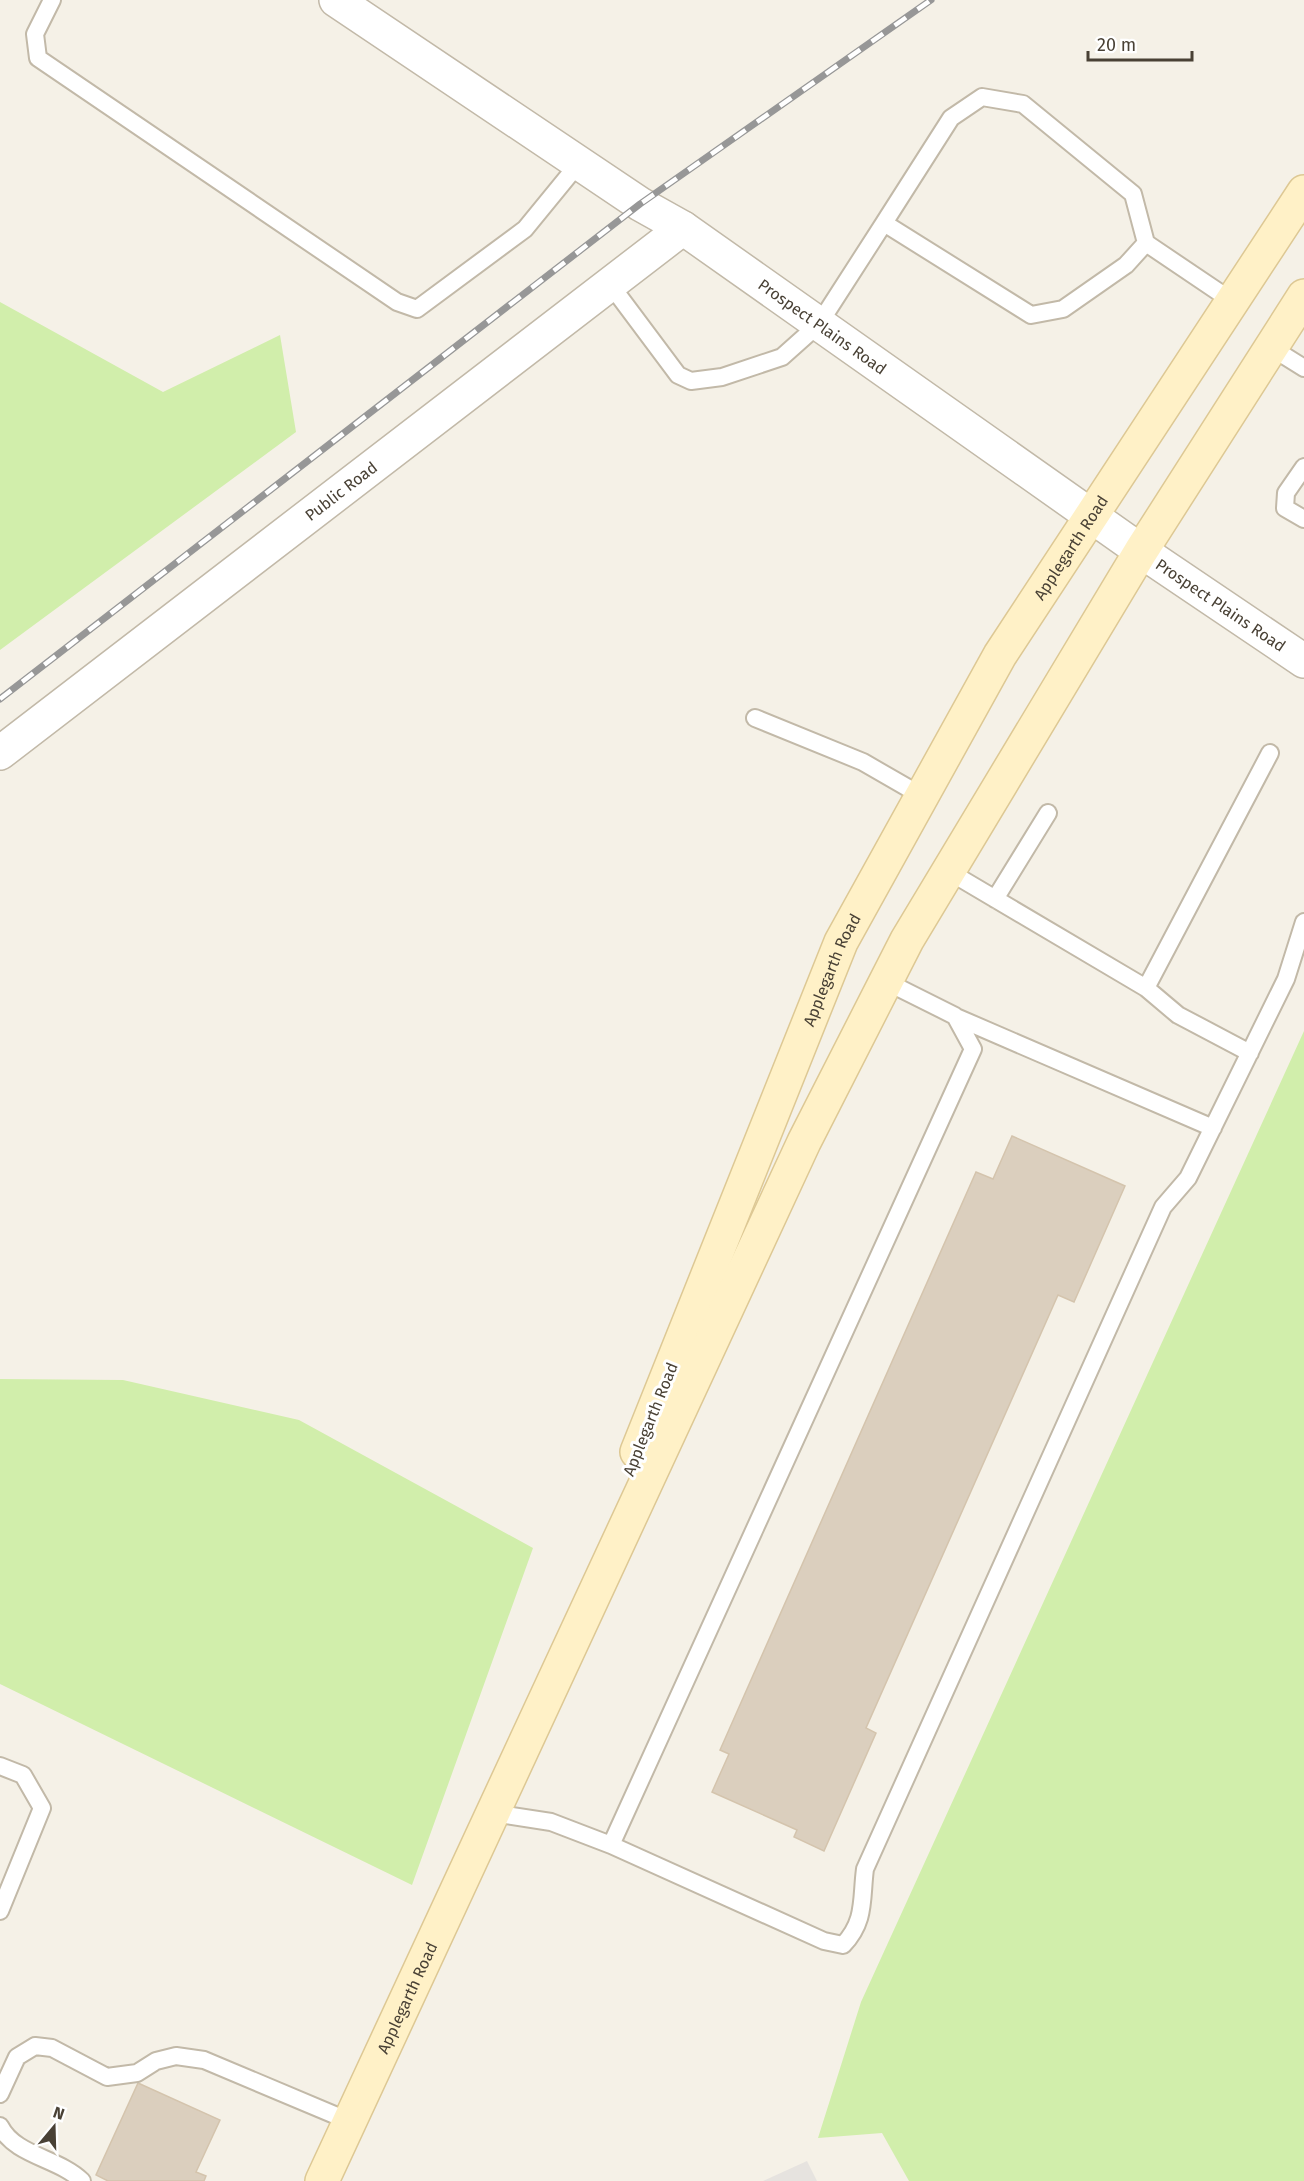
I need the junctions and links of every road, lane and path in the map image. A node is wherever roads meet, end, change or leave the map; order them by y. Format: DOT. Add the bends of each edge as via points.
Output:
graph roads {
  1 [pos="52,0"];
  2 [pos="336,0"];
  3 [pos="579,163"];
  4 [pos="1304,192"];
  5 [pos="884,223"];
  6 [pos="683,228"];
  7 [pos="1146,243"];
  8 [pos="610,284"];
  9 [pos="1304,296"];
  10 [pos="1232,301"];
  11 [pos="819,324"];
  12 [pos="1272,348"];
  13 [pos="1304,368"];
  14 [pos="1304,467"];
  15 [pos="1092,515"];
  16 [pos="1304,519"];
  17 [pos="1142,551"];
  18 [pos="1304,661"];
  19 [pos="755,718"];
  20 [pos="0,753"];
  21 [pos="1270,753"];
  22 [pos="922,796"];
  23 [pos="1048,813"];
  24 [pos="948,871"];
  25 [pos="995,899"];
  26 [pos="1304,922"];
  27 [pos="885,981"];
  28 [pos="1146,988"];
  29 [pos="955,1016"];
  30 [pos="1250,1053"];
  31 [pos="1213,1128"];
  32 [pos="0,1766"];
  33 [pos="492,1813"];
  34 [pos="611,1845"];
  35 [pos="0,1911"];
  36 [pos="0,2094"];
  37 [pos="349,2121"];
  38 [pos="0,2126"];
  39 [pos="82,2181"];
  40 [pos="322,2181"];
  1 -- 3 [label="lane" via="35,34 38,58 397,302 417,309 525,229"];
  2 -- 3 [label="street, Prospect Plains Road"];
  3 -- 6 [label="street, Prospect Plains Road"];
  4 -- 10 [label="main road, Applegarth Road"];
  5 -- 7 [label="lane" via="1031,315 1063,309 1126,265"];
  5 -- 7 [label="lane" via="951,118 982,97 1023,104 1133,194"];
  5 -- 11 [label="lane"];
  6 -- 8 [label="street, Public Road"];
  6 -- 11 [label="street, Prospect Plains Road"];
  7 -- 10 [label="lane"];
  8 -- 11 [label="lane" via="678,375 691,381 722,377 782,357"];
  8 -- 20 [label="street, Public Road"];
  9 -- 12 [label="main road, Applegarth Road"];
  10 -- 15 [label="main road, Applegarth Road"];
  11 -- 15 [label="street, Prospect Plains Road"];
  12 -- 13 [label="lane"];
  12 -- 17 [label="main road, Applegarth Road"];
  14 -- 16 [label="lane" via="1286,493 1285,508"];
  15 -- 17 [label="street, Prospect Plains Road"];
  15 -- 22 [label="main road, Applegarth Road" via="1000,656"];
  17 -- 18 [label="street, Prospect Plains Road"];
  17 -- 24 [label="main road, Applegarth Road"];
  19 -- 22 [label="lane" via="863,762"];
  21 -- 28 [label="lane"];
  22 -- 33 [label="main road, Applegarth Road" via="841,942"];
  23 -- 25 [label="lane"];
  24 -- 25 [label="lane"];
  24 -- 27 [label="main road, Applegarth Road"];
  25 -- 28 [label="lane"];
  26 -- 30 [label="lane" via="1286,979"];
  27 -- 29 [label="lane"];
  27 -- 33 [label="main road, Applegarth Road" via="804,1142"];
  28 -- 30 [label="lane" via="1178,1015"];
  29 -- 31 [label="lane"];
  29 -- 34 [label="lane" via="973,1049"];
  30 -- 31 [label="lane"];
  31 -- 34 [label="lane" via="1188,1178 1163,1207 865,1869 861,1918 853,1934 843,1945 824,1941"];
  32 -- 35 [label="lane" via="23,1775 42,1808"];
  33 -- 34 [label="lane" via="551,1822"];
  33 -- 37 [label="main road, Applegarth Road"];
  36 -- 37 [label="lane" via="17,2057 34,2046 52,2048 107,2078 137,2073 156,2061 176,2056 204,2060"];
  37 -- 40 [label="main road, Applegarth Road"];
  38 -- 39 [label="lane" via="4,2134 31,2153 72,2172"];
}
